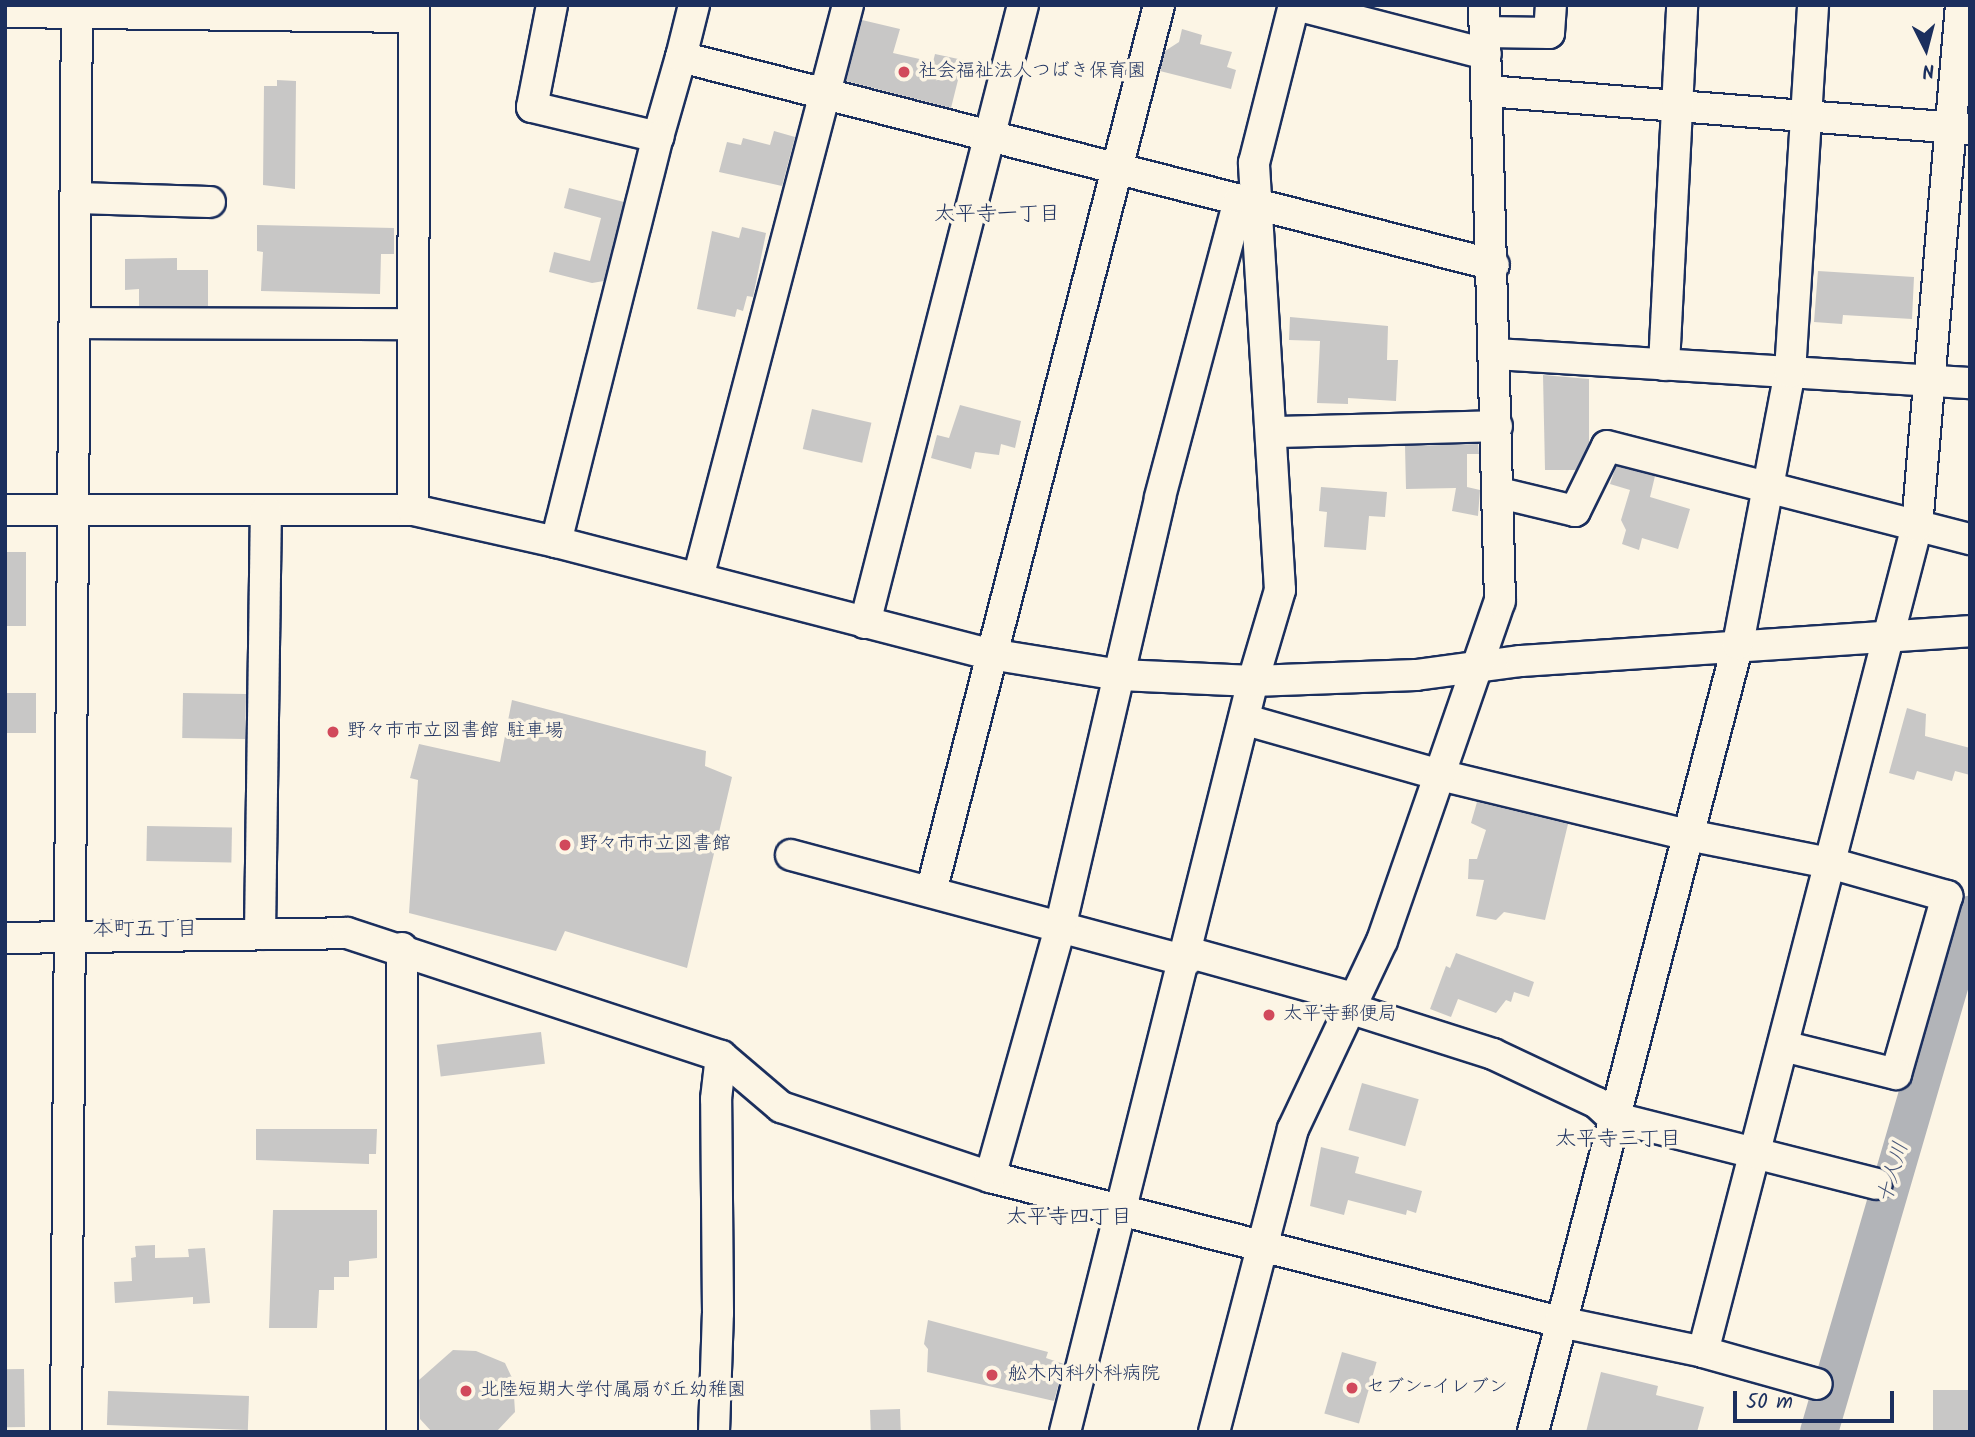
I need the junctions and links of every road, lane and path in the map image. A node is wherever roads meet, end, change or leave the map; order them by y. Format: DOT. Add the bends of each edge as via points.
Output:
graph roads {
  1 [pos="552,5"];
  2 [pos="694,5"];
  3 [pos="848,5"];
  4 [pos="1023,5"];
  5 [pos="1159,5"];
  6 [pos="1295,5"];
  7 [pos="1551,5"];
  8 [pos="1682,5"];
  9 [pos="1813,5"];
  10 [pos="1961,5"];
  11 [pos="77,8"];
  12 [pos="413,11"];
  13 [pos="5,12"];
  14 [pos="1485,31"];
  15 [pos="681,57"];
  16 [pos="1487,91"];
  17 [pos="826,95"];
  18 [pos="1676,106"];
  19 [pos="1806,116"];
  20 [pos="1961,128"];
  21 [pos="658,137"];
  22 [pos="991,138"];
  23 [pos="1119,168"];
  24 [pos="76,198"];
  25 [pos="210,202"];
  26 [pos="1248,203"];
  27 [pos="1494,265"];
  28 [pos="75,323"];
  29 [pos="413,324"];
  30 [pos="1494,354"];
  31 [pos="1664,365"];
  32 [pos="1790,372"];
  33 [pos="1933,381"];
  34 [pos="1970,383"];
  35 [pos="1497,426"];
  36 [pos="1274,432"];
  37 [pos="1768,485"];
  38 [pos="1500,494"];
  39 [pos="5,510"];
  40 [pos="74,510"];
  41 [pos="266,510"];
  42 [pos="414,510"];
  43 [pos="1917,526"];
  44 [pos="1970,539"];
  45 [pos="556,542"];
  46 [pos="698,578"];
  47 [pos="865,623"];
  48 [pos="1970,631"];
  49 [pos="1891,636"];
  50 [pos="1738,644"];
  51 [pos="990,654"];
  52 [pos="1479,664"];
  53 [pos="1119,675"];
  54 [pos="1253,681"];
  55 [pos="1246,720"];
  56 [pos="1440,775"];
  57 [pos="1688,835"];
  58 [pos="791,855"];
  59 [pos="1830,863"];
  60 [pos="931,892"];
  61 [pos="1061,924"];
  62 [pos="260,933"];
  63 [pos="5,938"];
  64 [pos="68,938"];
  65 [pos="402,948"];
  66 [pos="1186,956"];
  67 [pos="1354,1004"];
  68 [pos="1783,1046"];
  69 [pos="721,1056"];
  70 [pos="1612,1117"];
  71 [pos="1753,1153"];
  72 [pos="990,1177"];
  73 [pos="1877,1184"];
  74 [pos="1122,1208"];
  75 [pos="1260,1248"];
  76 [pos="1560,1322"];
  77 [pos="1703,1352"];
  78 [pos="1817,1384"];
  79 [pos="66,1432"];
  80 [pos="402,1432"];
  81 [pos="714,1432"];
  82 [pos="1065,1432"];
  83 [pos="1214,1432"];
  84 [pos="1533,1432"];
  1 -- 21 [label="street" via="532,107"];
  2 -- 15 [label="street"];
  3 -- 17 [label="street"];
  4 -- 22 [label="street"];
  5 -- 23 [label="street"];
  6 -- 14 [label="street"];
  6 -- 26 [label="street"];
  7 -- 14 [label="street" via="1549,33"];
  8 -- 18 [label="street"];
  9 -- 19 [label="street"];
  10 -- 20 [label="street"];
  11 -- 12 [label="street"];
  11 -- 13 [label="street"];
  11 -- 24 [label="street"];
  12 -- 29 [label="street"];
  14 -- 16 [label="street"];
  15 -- 17 [label="street"];
  15 -- 21 [label="street"];
  16 -- 18 [label="street"];
  16 -- 27 [label="street"];
  17 -- 22 [label="street"];
  17 -- 46 [label="street"];
  18 -- 19 [label="street"];
  18 -- 31 [label="street"];
  19 -- 20 [label="street"];
  19 -- 32 [label="street"];
  20 -- 33 [label="street"];
  21 -- 45 [label="street"];
  22 -- 23 [label="street"];
  22 -- 47 [label="street"];
  23 -- 26 [label="street"];
  23 -- 51 [label="street"];
  24 -- 25 [label="street"];
  24 -- 28 [label="street"];
  26 -- 27 [label="street"];
  26 -- 36 [label="street"];
  26 -- 53 [label="street" via="1160,497"];
  27 -- 30 [label="street"];
  28 -- 29 [label="street"];
  28 -- 40 [label="street"];
  29 -- 42 [label="street"];
  30 -- 31 [label="street"];
  30 -- 35 [label="street"];
  31 -- 32 [label="street"];
  32 -- 33 [label="street"];
  32 -- 37 [label="street"];
  33 -- 34 [label="street"];
  33 -- 43 [label="street"];
  35 -- 36 [label="street"];
  35 -- 38 [label="street"];
  36 -- 54 [label="street" via="1280,590"];
  37 -- 38 [label="street" via="1607,446 1575,511"];
  37 -- 43 [label="street"];
  37 -- 50 [label="street"];
  38 -- 52 [label="street" via="1500,601"];
  39 -- 40 [label="street"];
  40 -- 41 [label="street"];
  40 -- 64 [label="street"];
  41 -- 42 [label="street"];
  41 -- 62 [label="street"];
  42 -- 45 [label="street"];
  43 -- 44 [label="street"];
  43 -- 49 [label="street"];
  45 -- 46 [label="street"];
  46 -- 47 [label="street"];
  47 -- 51 [label="street"];
  48 -- 49 [label="street"];
  49 -- 50 [label="street"];
  49 -- 59 [label="street"];
  50 -- 52 [label="street"];
  50 -- 57 [label="street"];
  51 -- 53 [label="street"];
  51 -- 60 [label="street"];
  52 -- 54 [label="street" via="1416,675"];
  52 -- 56 [label="street"];
  53 -- 54 [label="street"];
  53 -- 61 [label="street"];
  54 -- 55 [label="street"];
  55 -- 56 [label="street"];
  55 -- 66 [label="street"];
  56 -- 57 [label="street"];
  56 -- 67 [label="street" via="1382,942"];
  57 -- 59 [label="street"];
  57 -- 70 [label="street"];
  58 -- 60 [label="street"];
  59 -- 68 [label="street"];
  59 -- 68 [label="street" via="1947,897 1896,1074"];
  60 -- 61 [label="street"];
  61 -- 66 [label="street"];
  61 -- 72 [label="street"];
  62 -- 64 [label="street"];
  62 -- 65 [label="street" via="347,933"];
  63 -- 64 [label="street"];
  64 -- 79 [label="street"];
  65 -- 69 [label="street"];
  65 -- 80 [label="street"];
  66 -- 67 [label="street"];
  66 -- 74 [label="street"];
  67 -- 70 [label="street" via="1493,1054 1597,1103"];
  67 -- 75 [label="street" via="1293,1129"];
  68 -- 71 [label="street"];
  69 -- 72 [label="street" via="781,1107"];
  69 -- 81 [label="street" via="716,1100 719,1313"];
  70 -- 71 [label="street"];
  70 -- 76 [label="street"];
  71 -- 73 [label="street"];
  71 -- 77 [label="street"];
  72 -- 74 [label="street"];
  74 -- 75 [label="street"];
  74 -- 82 [label="street"];
  75 -- 76 [label="street"];
  75 -- 83 [label="street"];
  76 -- 77 [label="street"];
  76 -- 84 [label="street"];
  77 -- 78 [label="street"];
}
